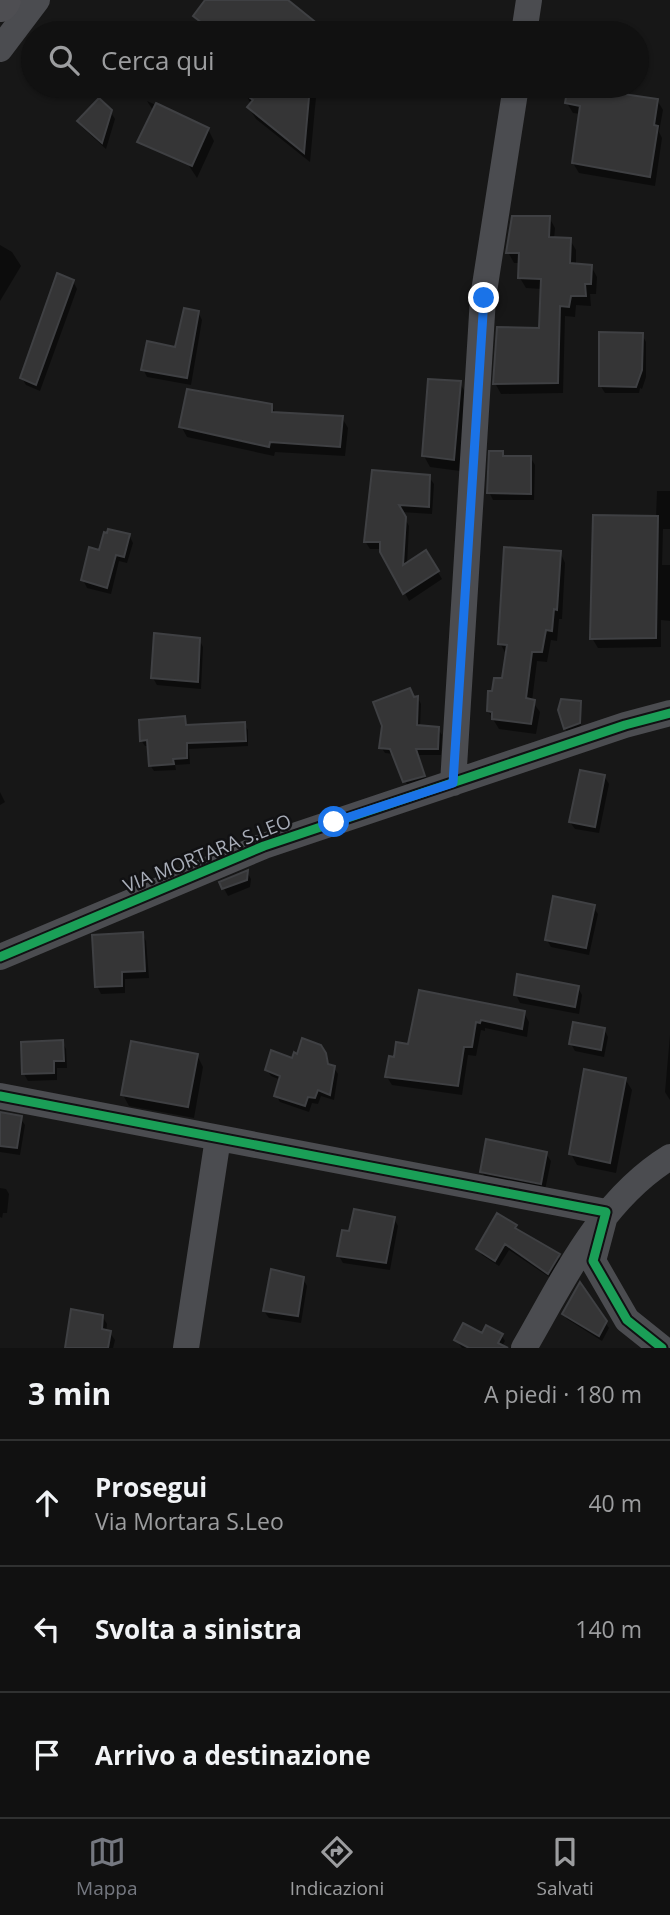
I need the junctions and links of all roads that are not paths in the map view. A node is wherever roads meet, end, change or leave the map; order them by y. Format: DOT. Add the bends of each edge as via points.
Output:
graph roads {
  1 [pos="37,0"];
  2 [pos="529,0"];
  3 [pos="21,21"];
  4 [pos="21,21"];
  5 [pos="526,21"];
  6 [pos="0,49"];
  7 [pos="514,98"];
  8 [pos="670,713"];
  9 [pos="453,783"];
  10 [pos="0,957"];
  11 [pos="0,1096"];
  12 [pos="218,1138"];
  13 [pos="670,1157"];
  14 [pos="606,1212"];
  15 [pos="657,1346"];
  16 [pos="186,1348"];
  17 [pos="524,1348"];
  1 -- 4 [label="street"];
  2 -- 5 [label="street"];
  3 -- 6 [label="street"];
  7 -- 9 [label="street" via="484,298"];
  8 -- 9 [label="street, VIA MORTARA S.LEO"];
  9 -- 10 [label="street, VIA MORTARA S.LEO" via="264,846"];
  11 -- 12 [label="street"];
  12 -- 14 [label="street"];
  12 -- 16 [label="street"];
  13 -- 14 [label="street"];
  14 -- 15 [label="street" via="593,1261 627,1320"];
  14 -- 17 [label="street"];
}
